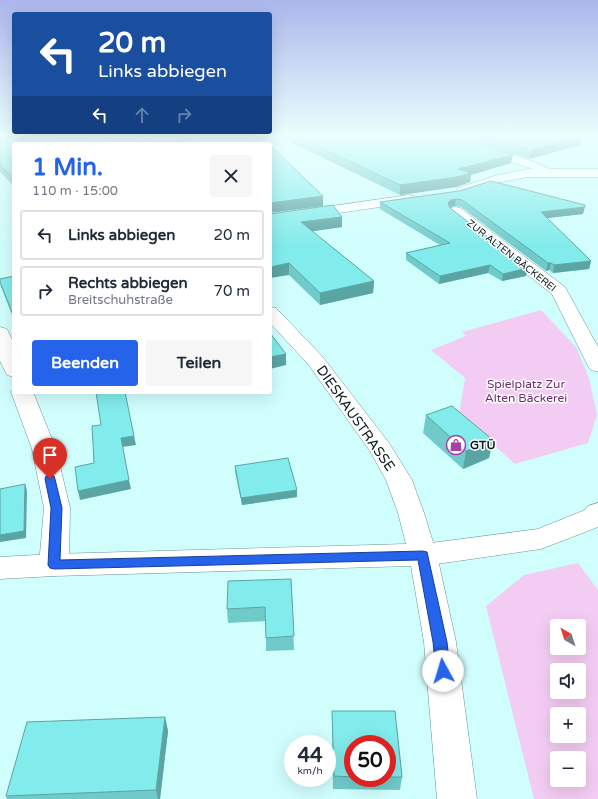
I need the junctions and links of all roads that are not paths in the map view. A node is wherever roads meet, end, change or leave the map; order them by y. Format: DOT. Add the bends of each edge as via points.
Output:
graph roads {
  1 [pos="545,172"];
  2 [pos="562,172"];
  3 [pos="598,173"];
  4 [pos="450,193"];
  5 [pos="419,198"];
  6 [pos="455,211"];
  7 [pos="272,219"];
  8 [pos="272,314"];
  9 [pos="0,333"];
  10 [pos="12,365"];
  11 [pos="598,366"];
  12 [pos="23,394"];
  13 [pos="598,513"];
  14 [pos="423,555"];
  15 [pos="54,565"];
  16 [pos="0,568"];
  17 [pos="457,799"];
  1 -- 4 [label="main road" via="512,175"];
  2 -- 3 [label="main road"];
  5 -- 7 [label="main road"];
  6 -- 11 [label="main road, ZUR ALTEN BÄCKEREI" via="559,291"];
  8 -- 14 [label="main road, DIESKAUSTRASSE" via="315,360 380,448 399,480"];
  9 -- 10 [label="main road"];
  12 -- 15 [label="main road" via="44,449 57,508"];
  13 -- 14 [label="main road" via="595,518 541,540"];
  14 -- 15 [label="main road"];
  14 -- 17 [label="main road, DIESKAUSTRASSE" via="440,642"];
  15 -- 16 [label="main road"];
}
